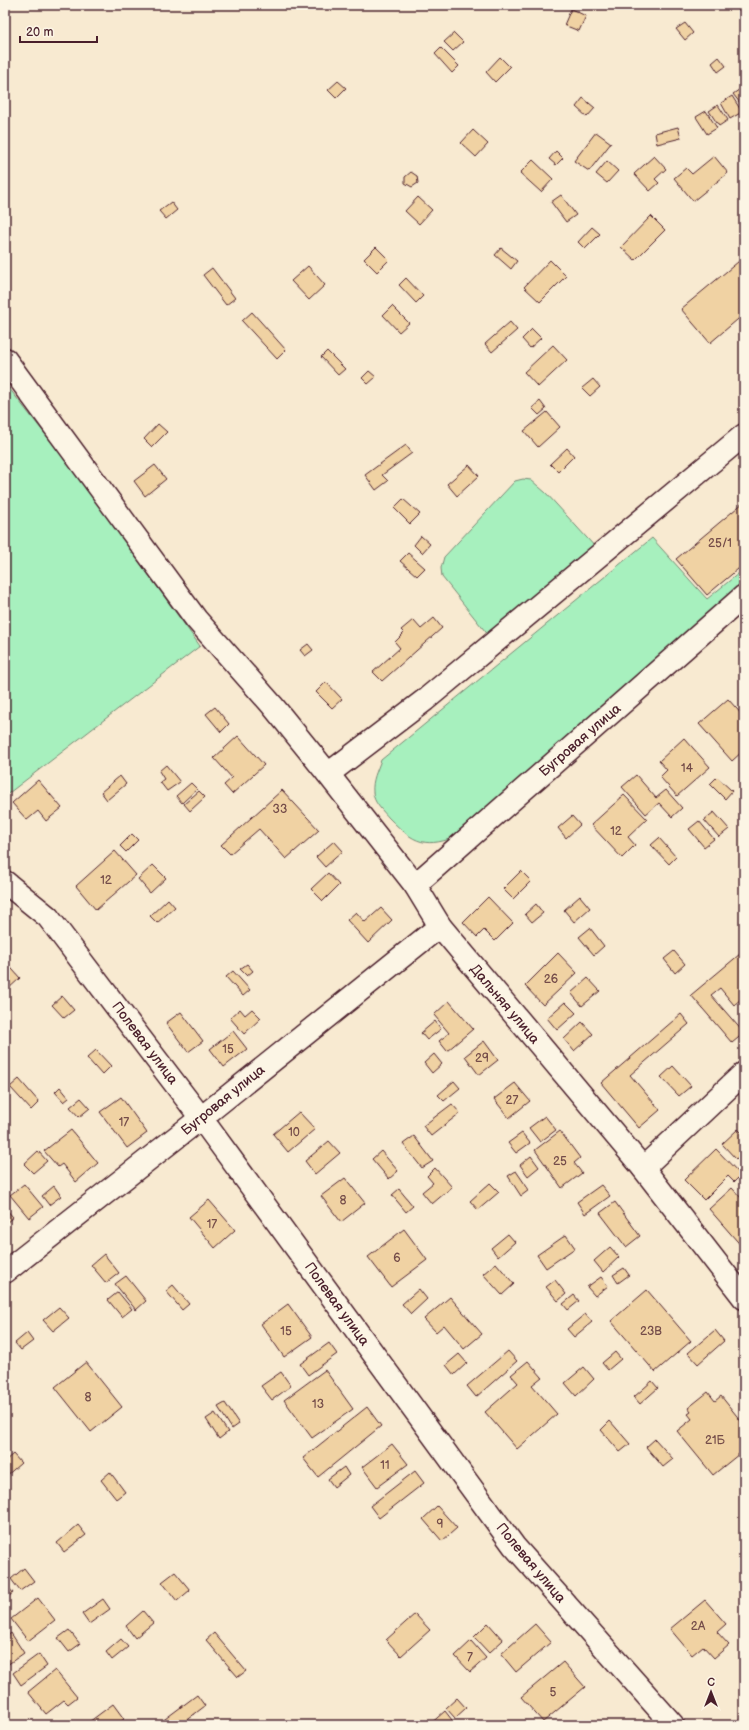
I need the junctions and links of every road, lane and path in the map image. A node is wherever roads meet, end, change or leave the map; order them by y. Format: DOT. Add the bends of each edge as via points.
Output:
graph roads {
  1 [pos="5,359"];
  2 [pos="744,435"];
  3 [pos="744,596"];
  4 [pos="328,774"];
  5 [pos="5,882"];
  6 [pos="415,885"];
  7 [pos="440,926"];
  8 [pos="744,1073"];
  9 [pos="201,1118"];
  10 [pos="643,1168"];
  11 [pos="5,1272"];
  12 [pos="744,1298"];
  13 [pos="673,1725"];
  1 -- 4 [label="street, Дальняя улица" via="196,619 272,704"];
  2 -- 4 [label="street" via="425,700"];
  3 -- 6 [label="street, Бугровая улица"];
  4 -- 6 [label="street, Дальняя улица"];
  5 -- 9 [label="street, Полевая улица" via="48,917"];
  6 -- 7 [label="street, Дальняя улица"];
  7 -- 9 [label="street, Бугровая улица"];
  7 -- 10 [label="street, Дальняя улица"];
  8 -- 10 [label="street"];
  9 -- 11 [label="street, Бугровая улица"];
  9 -- 13 [label="street, Полевая улица" via="514,1546"];
  10 -- 12 [label="street, Дальняя улица"];
}
